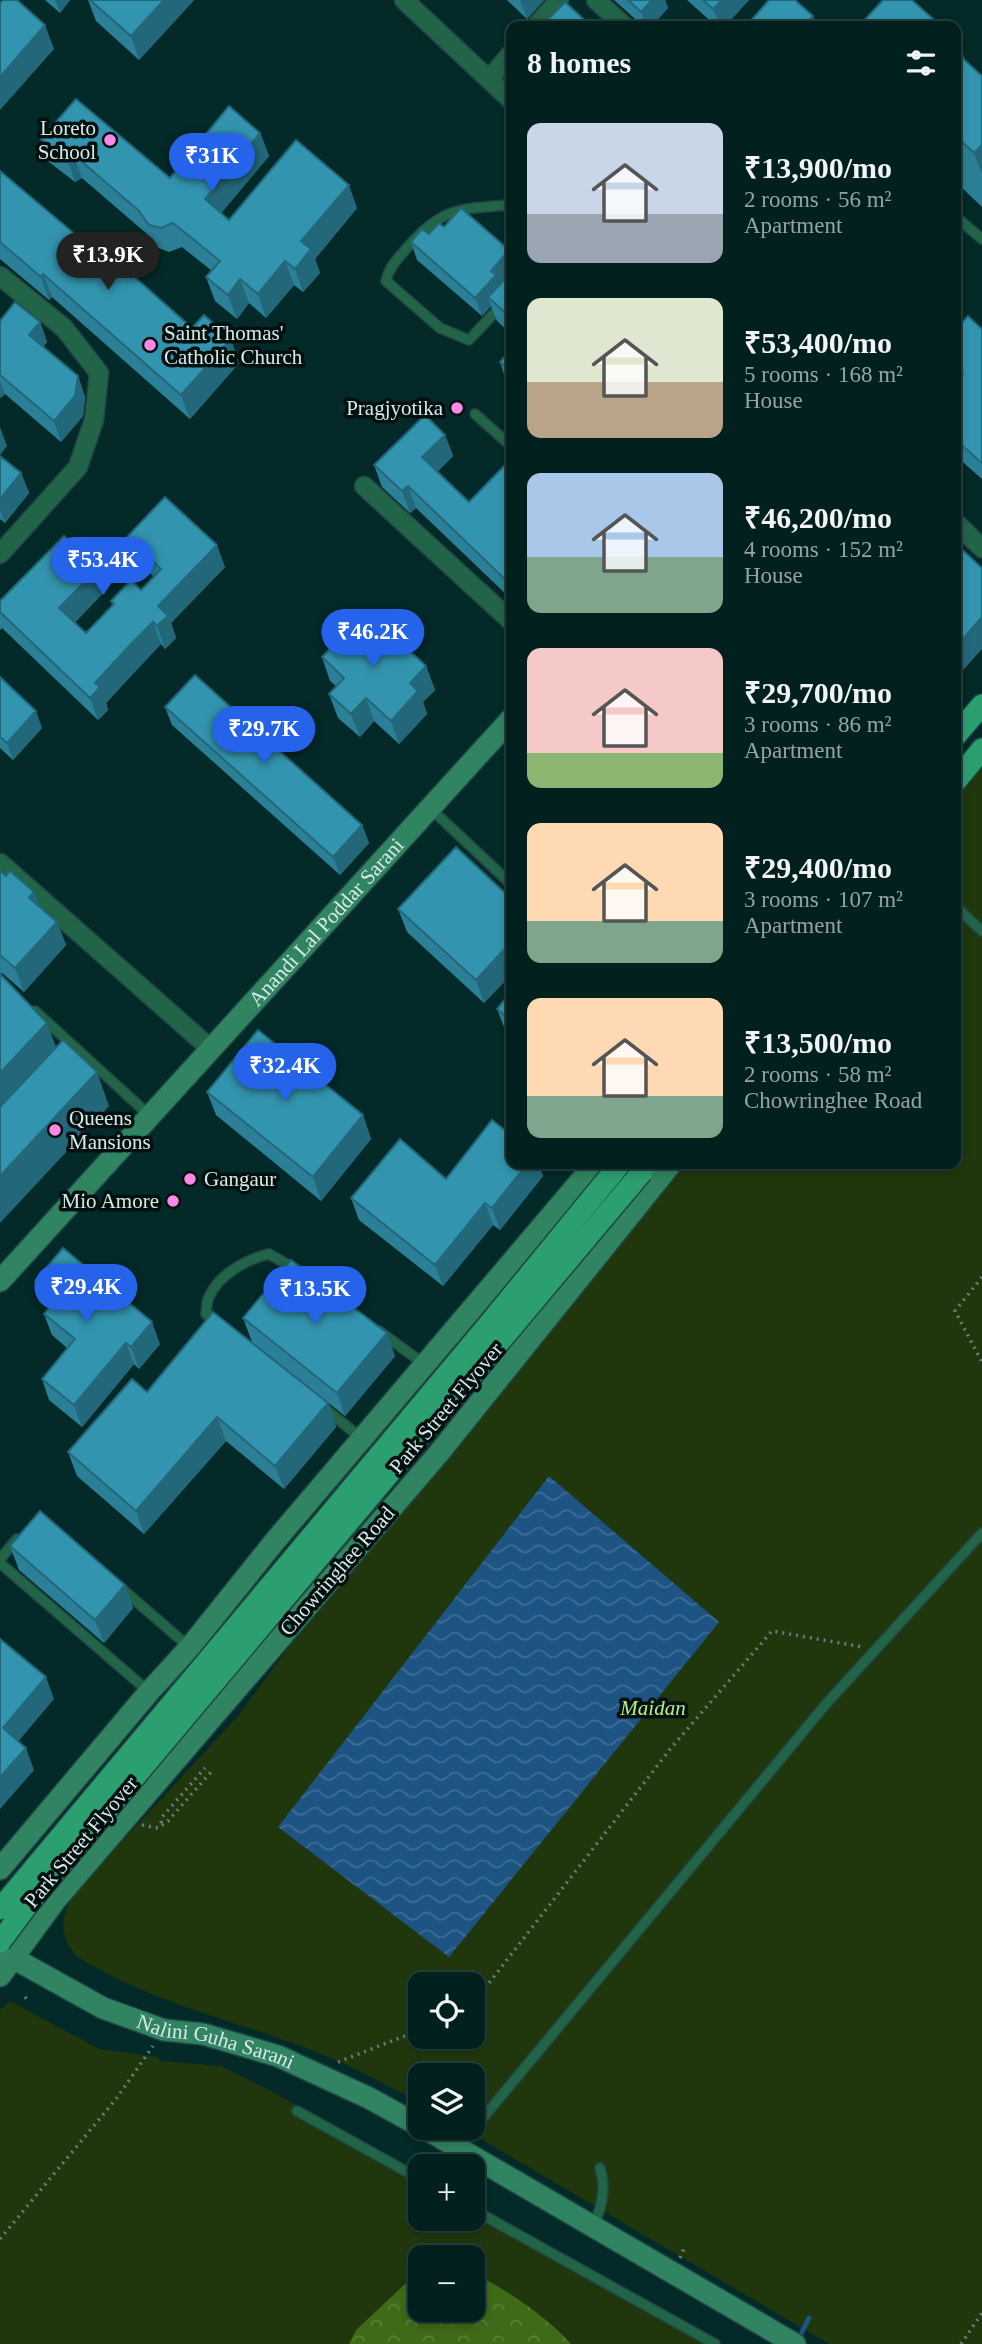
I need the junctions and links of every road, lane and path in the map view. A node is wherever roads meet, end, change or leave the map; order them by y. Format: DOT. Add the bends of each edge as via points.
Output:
graph roads {
  1 [pos="404,0"];
  2 [pos="559,0"];
  3 [pos="596,0"];
  4 [pos="540,21"];
  5 [pos="619,21"];
  6 [pos="506,60"];
  7 [pos="489,79"];
  8 [pos="506,95"];
  9 [pos="506,205"];
  10 [pos="961,221"];
  11 [pos="982,239"];
  12 [pos="0,276"];
  13 [pos="506,300"];
  14 [pos="475,414"];
  15 [pos="506,442"];
  16 [pos="364,486"];
  17 [pos="961,528"];
  18 [pos="982,548"];
  19 [pos="0,554"];
  20 [pos="506,616"];
  21 [pos="982,705"];
  22 [pos="506,724"];
  23 [pos="961,729"];
  24 [pos="982,749"];
  25 [pos="961,774"];
  26 [pos="430,808"];
  27 [pos="0,863"];
  28 [pos="506,879"];
  29 [pos="961,912"];
  30 [pos="982,931"];
  31 [pos="29,1006"];
  32 [pos="70,1042"];
  33 [pos="211,1049"];
  34 [pos="61,1052"];
  35 [pos="150,1116"];
  36 [pos="590,1169"];
  37 [pos="616,1169"];
  38 [pos="644,1169"];
  39 [pos="667,1169"];
  40 [pos="304,1275"];
  41 [pos="982,1277"];
  42 [pos="0,1281"];
  43 [pos="368,1323"];
  44 [pos="226,1330"];
  45 [pos="418,1360"];
  46 [pos="982,1362"];
  47 [pos="318,1403"];
  48 [pos="355,1433"];
  49 [pos="22,1533"];
  50 [pos="982,1533"];
  51 [pos="275,1541"];
  52 [pos="0,1561"];
  53 [pos="108,1577"];
  54 [pos="323,1588"];
  55 [pos="190,1647"];
  56 [pos="876,1649"];
  57 [pos="149,1692"];
  58 [pos="205,1768"];
  59 [pos="211,1772"];
  60 [pos="161,1824"];
  61 [pos="150,1827"];
  62 [pos="0,1869"];
  63 [pos="0,1909"];
  64 [pos="4,1946"];
  65 [pos="0,1976"];
  66 [pos="485,1988"];
  67 [pos="25,1997"];
  68 [pos="30,2002"];
  69 [pos="164,2030"];
  70 [pos="408,2035"];
  71 [pos="329,2065"];
  72 [pos="297,2110"];
  73 [pos="408,2119"];
  74 [pos="446,2140"];
  75 [pos="459,2147"];
  76 [pos="600,2168"];
  77 [pos="408,2172"];
  78 [pos="485,2216"];
  79 [pos="593,2226"];
  80 [pos="0,2239"];
  81 [pos="982,2313"];
  82 [pos="715,2344"];
  83 [pos="795,2344"];
  84 [pos="961,2344"];
  1 -- 7 [label="street"];
  2 -- 4 [label="street"];
  3 -- 5 [label="street"];
  6 -- 7 [label="street"];
  7 -- 8 [label="street"];
  9 -- 13 [label="lane" via="460,209 440,217 389,269 386,281 440,328 469,340"];
  10 -- 11 [label="lane"];
  12 -- 19 [label="street" via="64,328 99,373 94,420 78,467"];
  14 -- 15 [label="lane"];
  16 -- 20 [label="street"];
  17 -- 18 [label="street"];
  21 -- 23 [label="main road"];
  22 -- 26 [label="main road, Anandi Lal Poddar Sarani"];
  24 -- 25 [label="main road"];
  26 -- 28 [label="lane"];
  26 -- 33 [label="main road, Anandi Lal Poddar Sarani"];
  27 -- 33 [label="street"];
  29 -- 30 [label="lane"];
  31 -- 32 [label="lane"];
  32 -- 34 [label="lane"];
  32 -- 35 [label="lane"];
  33 -- 35 [label="main road, Anandi Lal Poddar Sarani"];
  35 -- 42 [label="main road, Anandi Lal Poddar Sarani"];
  36 -- 45 [label="main road"];
  37 -- 63 [label="main road, Park Street Flyover, bridge"];
  38 -- 64 [label="main road, Park Street Flyover, bridge" via="38,1893"];
  39 -- 54 [label="main road, Chowringhee Road" via="439,1453"];
  40 -- 44 [label="lane" via="269,1254 254,1257 220,1280 208,1298 206,1314"];
  41 -- 46 [label="path" via="955,1311"];
  43 -- 45 [label="lane"];
  45 -- 48 [label="main road"];
  47 -- 48 [label="lane"];
  48 -- 51 [label="main road"];
  49 -- 52 [label="lane"];
  50 -- 56 [label="lane"];
  51 -- 54 [label="main road" via="274,1561 284,1578 302,1589"];
  51 -- 55 [label="main road"];
  52 -- 57 [label="lane"];
  53 -- 55 [label="lane"];
  54 -- 64 [label="main road, Chowringhee Road" via="54,1902"];
  55 -- 57 [label="main road"];
  56 -- 66 [label="path" via="772,1631 671,1748"];
  56 -- 75 [label="lane"];
  57 -- 62 [label="main road"];
  58 -- 60 [label="path" via="162,1817"];
  59 -- 60 [label="path"];
  60 -- 61 [label="path"];
  64 -- 65 [label="main road, Chowringhee Road"];
  64 -- 69 [label="main road, Nalini Guha Sarani" via="103,2008"];
  67 -- 68 [label="path"];
  69 -- 73 [label="main road, Nalini Guha Sarani" via="203,2034 278,2056"];
  69 -- 80 [label="path" via="116,2099"];
  70 -- 71 [label="path"];
  72 -- 77 [label="lane"];
  74 -- 75 [label="main road, Nalini Guha Sarani"];
  75 -- 79 [label="main road, Nalini Guha Sarani"];
  76 -- 79 [label="lane" via="605,2182"];
  78 -- 82 [label="lane"];
  79 -- 83 [label="main road, Nalini Guha Sarani"];
  81 -- 84 [label="path"];
}
